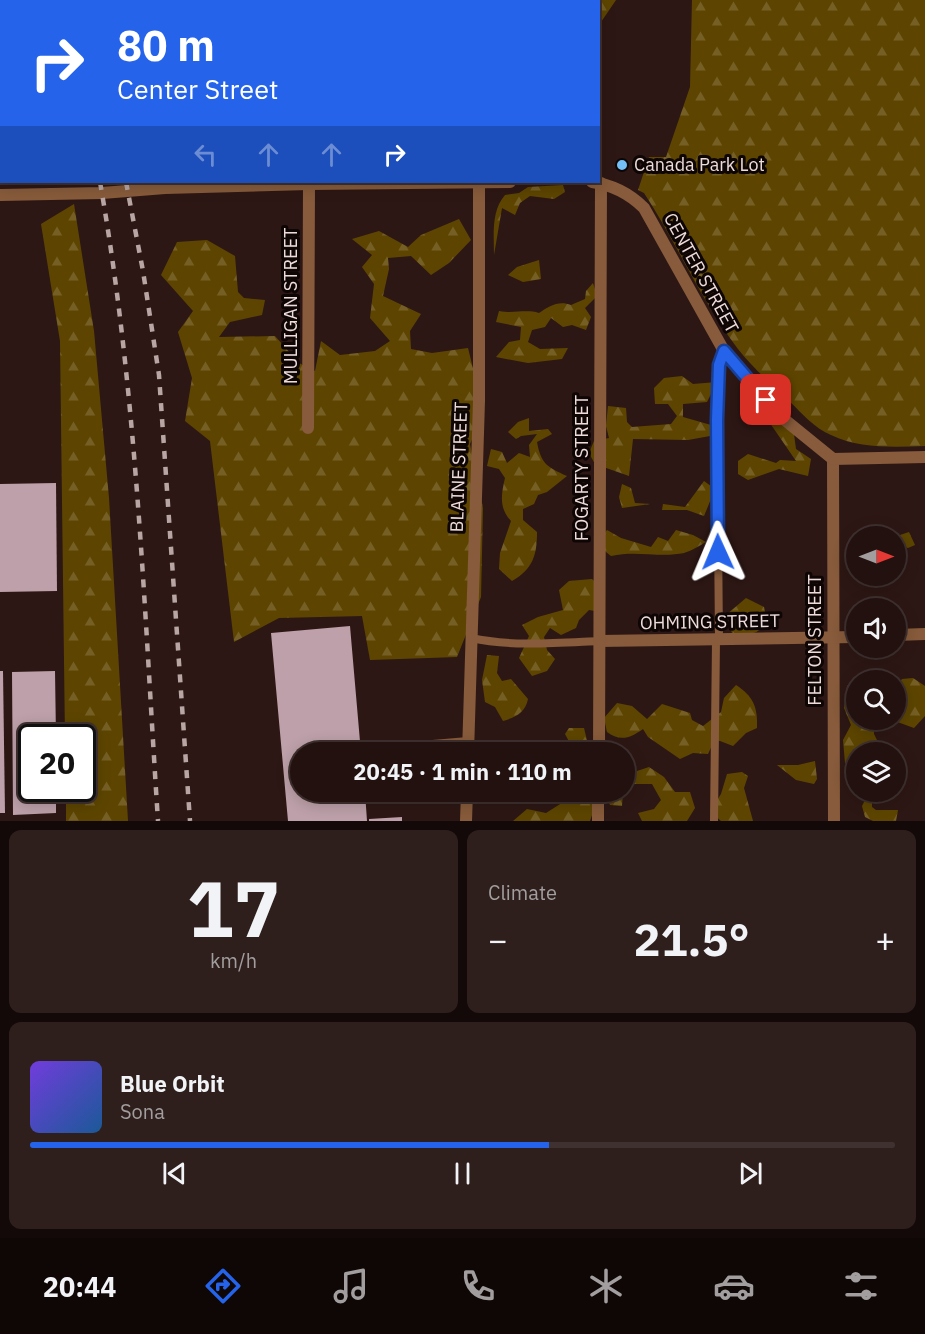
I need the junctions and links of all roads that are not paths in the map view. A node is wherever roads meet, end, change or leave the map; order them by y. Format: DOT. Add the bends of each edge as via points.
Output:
graph roads {
  1 [pos="394,183"];
  2 [pos="479,183"];
  3 [pos="597,183"];
  4 [pos="600,183"];
  5 [pos="309,184"];
  6 [pos="164,185"];
  7 [pos="0,195"];
  8 [pos="724,351"];
  9 [pos="309,428"];
  10 [pos="925,457"];
  11 [pos="833,459"];
  12 [pos="925,634"];
  13 [pos="906,635"];
  14 [pos="846,637"];
  15 [pos="471,638"];
  16 [pos="833,638"];
  17 [pos="717,640"];
  18 [pos="600,641"];
  19 [pos="468,742"];
  20 [pos="599,742"];
  21 [pos="467,802"];
  22 [pos="598,802"];
  23 [pos="466,821"];
  24 [pos="598,821"];
  25 [pos="714,821"];
  26 [pos="834,821"];
  1 -- 5 [label="street"];
  2 -- 15 [label="street, BLAINE STREET" via="479,401"];
  3 -- 18 [label="street, FOGARTY STREET"];
  4 -- 8 [label="street, CENTER STREET" via="632,196 644,208"];
  5 -- 6 [label="street"];
  5 -- 9 [label="street, MULLIGAN STREET"];
  6 -- 7 [label="street" via="102,194"];
  8 -- 11 [label="street, CENTER STREET" via="780,416"];
  8 -- 17 [label="lane" via="719,365 717,420"];
  10 -- 11 [label="street"];
  11 -- 16 [label="street, FELTON STREET"];
  12 -- 13 [label="street"];
  14 -- 16 [label="street, OHMING STREET"];
  15 -- 18 [label="lane" via="539,644"];
  15 -- 19 [label="street, BLAINE STREET"];
  16 -- 17 [label="street, OHMING STREET"];
  16 -- 26 [label="street, FELTON STREET"];
  17 -- 18 [label="street, OHMING STREET"];
  17 -- 25 [label="lane"];
  18 -- 20 [label="street, FOGARTY STREET"];
  21 -- 23 [label="street"];
  22 -- 24 [label="street"];
}
